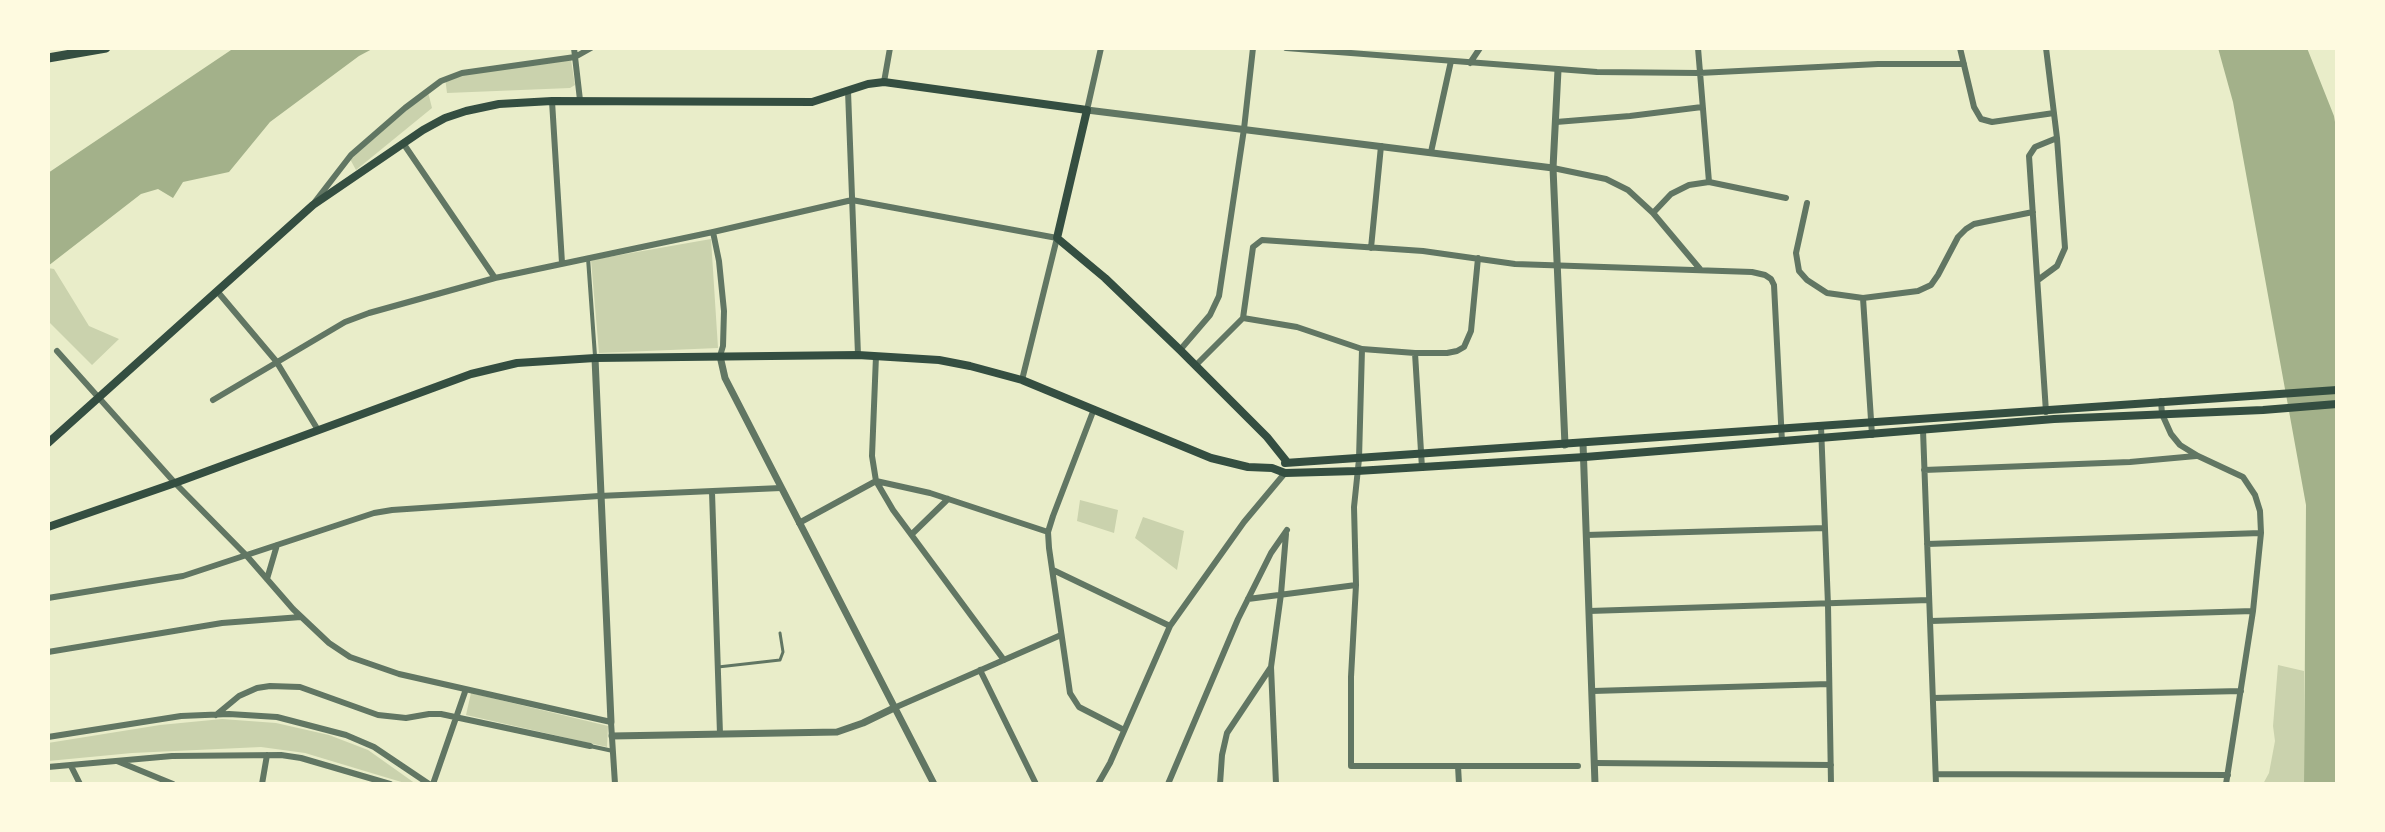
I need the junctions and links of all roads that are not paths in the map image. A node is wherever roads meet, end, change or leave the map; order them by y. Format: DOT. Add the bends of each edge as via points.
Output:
graph roads {
  1 [pos="106,48"];
  2 [pos="574,48"];
  3 [pos="591,48"];
  4 [pos="890,48"];
  5 [pos="1101,48"];
  6 [pos="1253,48"];
  7 [pos="1286,48"];
  8 [pos="1480,48"];
  9 [pos="1698,48"];
  10 [pos="1960,48"];
  11 [pos="2046,48"];
  12 [pos="575,57"];
  13 [pos="48,58"];
  14 [pos="1451,61"];
  15 [pos="1470,63"];
  16 [pos="1964,64"];
  17 [pos="1558,70"];
  18 [pos="1699,73"];
  19 [pos="884,82"];
  20 [pos="848,91"];
  21 [pos="580,100"];
  22 [pos="552,101"];
  23 [pos="1702,107"];
  24 [pos="1087,110"];
  25 [pos="2054,113"];
  26 [pos="1556,122"];
  27 [pos="1244,129"];
  28 [pos="2057,138"];
  29 [pos="403,143"];
  30 [pos="1381,146"];
  31 [pos="1431,152"];
  32 [pos="1553,168"];
  33 [pos="1709,182"];
  34 [pos="1786,198"];
  35 [pos="852,200"];
  36 [pos="1807,203"];
  37 [pos="313,205"];
  38 [pos="2033,212"];
  39 [pos="1653,213"];
  40 [pos="713,232"];
  41 [pos="1057,238"];
  42 [pos="1371,248"];
  43 [pos="588,258"];
  44 [pos="1478,258"];
  45 [pos="562,263"];
  46 [pos="1556,266"];
  47 [pos="1700,269"];
  48 [pos="495,278"];
  49 [pos="2038,280"];
  50 [pos="217,291"];
  51 [pos="1863,298"];
  52 [pos="1243,318"];
  53 [pos="1362,349"];
  54 [pos="1180,350"];
  55 [pos="57,351"];
  56 [pos="1415,353"];
  57 [pos="858,355"];
  58 [pos="720,356"];
  59 [pos="876,356"];
  60 [pos="595,358"];
  61 [pos="276,361"];
  62 [pos="1195,366"];
  63 [pos="1022,380"];
  64 [pos="2337,390"];
  65 [pos="99,396"];
  66 [pos="213,400"];
  67 [pos="2161,401"];
  68 [pos="2337,404"];
  69 [pos="1094,409"];
  70 [pos="2046,409"];
  71 [pos="2162,414"];
  72 [pos="1962,415"];
  73 [pos="1929,418"];
  74 [pos="1908,419"];
  75 [pos="2047,420"];
  76 [pos="1872,422"];
  77 [pos="1821,426"];
  78 [pos="1962,427"];
  79 [pos="1781,429"];
  80 [pos="318,430"];
  81 [pos="1926,430"];
  82 [pos="1909,432"];
  83 [pos="1872,435"];
  84 [pos="1821,439"];
  85 [pos="1782,442"];
  86 [pos="48,443"];
  87 [pos="1583,443"];
  88 [pos="1565,445"];
  89 [pos="1507,449"];
  90 [pos="1421,455"];
  91 [pos="2198,456"];
  92 [pos="1585,457"];
  93 [pos="1359,459"];
  94 [pos="1287,462"];
  95 [pos="1510,462"];
  96 [pos="1272,468"];
  97 [pos="1422,468"];
  98 [pos="1924,470"];
  99 [pos="1357,471"];
  100 [pos="1285,473"];
  101 [pos="876,481"];
  102 [pos="175,483"];
  103 [pos="781,488"];
  104 [pos="712,492"];
  105 [pos="599,496"];
  106 [pos="948,499"];
  107 [pos="799,523"];
  108 [pos="48,527"];
  109 [pos="1825,528"];
  110 [pos="1048,532"];
  111 [pos="2261,533"];
  112 [pos="912,534"];
  113 [pos="1586,535"];
  114 [pos="1927,544"];
  115 [pos="277,545"];
  116 [pos="246,555"];
  117 [pos="1053,570"];
  118 [pos="267,579"];
  119 [pos="1356,585"];
  120 [pos="1281,594"];
  121 [pos="48,598"];
  122 [pos="1248,599"];
  123 [pos="1929,600"];
  124 [pos="1828,605"];
  125 [pos="1589,611"];
  126 [pos="2253,611"];
  127 [pos="301,617"];
  128 [pos="1931,621"];
  129 [pos="1170,626"];
  130 [pos="780,633"];
  131 [pos="1061,635"];
  132 [pos="48,652"];
  133 [pos="1004,660"];
  134 [pos="718,667"];
  135 [pos="1271,667"];
  136 [pos="980,670"];
  137 [pos="1829,684"];
  138 [pos="466,689"];
  139 [pos="1593,691"];
  140 [pos="2241,691"];
  141 [pos="1933,698"];
  142 [pos="894,708"];
  143 [pos="216,715"];
  144 [pos="457,717"];
  145 [pos="611,722"];
  146 [pos="1124,730"];
  147 [pos="720,734"];
  148 [pos="612,736"];
  149 [pos="48,737"];
  150 [pos="590,746"];
  151 [pos="613,751"];
  152 [pos="267,755"];
  153 [pos="115,760"];
  154 [pos="1595,763"];
  155 [pos="1831,765"];
  156 [pos="71,766"];
  157 [pos="1458,766"];
  158 [pos="1578,766"];
  159 [pos="48,767"];
  160 [pos="1936,774"];
  161 [pos="2228,775"];
  162 [pos="80,784"];
  163 [pos="173,784"];
  164 [pos="262,784"];
  165 [pos="390,784"];
  166 [pos="431,784"];
  167 [pos="615,784"];
  168 [pos="934,784"];
  169 [pos="1036,784"];
  170 [pos="1098,784"];
  171 [pos="1168,784"];
  172 [pos="1220,784"];
  173 [pos="1276,784"];
  174 [pos="1459,784"];
  175 [pos="1595,784"];
  176 [pos="1831,784"];
  177 [pos="1936,784"];
  178 [pos="2226,784"];
  1 -- 13 [label="highway"];
  2 -- 12 [label="street"];
  3 -- 12 [label="street"];
  4 -- 19 [label="street"];
  5 -- 24 [label="street"];
  6 -- 27 [label="street"];
  7 -- 14 [label="street"];
  8 -- 15 [label="street"];
  9 -- 18 [label="street"];
  10 -- 16 [label="street"];
  11 -- 25 [label="street"];
  12 -- 21 [label="street"];
  12 -- 37 [label="street" via="462,73 441,81 351,155"];
  14 -- 15 [label="street"];
  14 -- 31 [label="street"];
  15 -- 17 [label="street"];
  16 -- 18 [label="street"];
  16 -- 25 [label="street" via="1981,119"];
  17 -- 18 [label="street"];
  17 -- 26 [label="street"];
  18 -- 23 [label="street"];
  19 -- 20 [label="main road"];
  19 -- 24 [label="main road"];
  20 -- 21 [label="main road" via="797,104"];
  20 -- 35 [label="street"];
  21 -- 22 [label="main road"];
  22 -- 29 [label="main road" via="466,111"];
  22 -- 45 [label="street"];
  23 -- 26 [label="street"];
  23 -- 33 [label="street"];
  24 -- 27 [label="street"];
  24 -- 41 [label="main road"];
  25 -- 28 [label="street"];
  26 -- 32 [label="street"];
  27 -- 30 [label="street"];
  27 -- 54 [label="street" via="1219,296"];
  28 -- 38 [label="street" via="2035,147 2029,156"];
  28 -- 49 [label="street" via="2065,248 2057,266"];
  29 -- 37 [label="main road"];
  29 -- 48 [label="street"];
  30 -- 31 [label="street"];
  30 -- 42 [label="street"];
  31 -- 32 [label="street"];
  32 -- 39 [label="street" via="1618,183"];
  32 -- 46 [label="street"];
  33 -- 34 [label="street"];
  33 -- 39 [label="street" via="1678,188"];
  35 -- 40 [label="street"];
  35 -- 41 [label="street"];
  35 -- 57 [label="street"];
  36 -- 51 [label="street" via="1796,253 1799,271 1827,293"];
  37 -- 50 [label="main road"];
  38 -- 49 [label="street"];
  38 -- 51 [label="street" via="1966,229 1931,285"];
  39 -- 47 [label="street"];
  40 -- 43 [label="street"];
  40 -- 58 [label="street" via="724,311"];
  41 -- 54 [label="main road"];
  41 -- 63 [label="street"];
  42 -- 44 [label="street"];
  42 -- 52 [label="street" via="1262,240 1253,247"];
  43 -- 45 [label="street"];
  43 -- 60 [label="street"];
  44 -- 46 [label="street"];
  44 -- 56 [label="street" via="1471,331 1464,347"];
  45 -- 48 [label="street"];
  46 -- 47 [label="street"];
  46 -- 88 [label="street"];
  47 -- 79 [label="street" via="1752,272 1771,279"];
  48 -- 61 [label="street" via="345,322"];
  49 -- 70 [label="street"];
  50 -- 61 [label="street"];
  50 -- 65 [label="main road"];
  51 -- 76 [label="street"];
  52 -- 53 [label="street" via="1321,334"];
  52 -- 62 [label="street"];
  53 -- 56 [label="street"];
  53 -- 93 [label="street"];
  54 -- 62 [label="main road"];
  55 -- 65 [label="street"];
  56 -- 90 [label="street"];
  57 -- 58 [label="main road"];
  57 -- 59 [label="main road"];
  58 -- 60 [label="main road"];
  58 -- 103 [label="street" via="725,378"];
  59 -- 63 [label="main road" via="939,360"];
  59 -- 101 [label="street"];
  60 -- 80 [label="main road" via="517,363 471,374"];
  60 -- 105 [label="street"];
  61 -- 66 [label="street"];
  61 -- 80 [label="street"];
  62 -- 94 [label="main road"];
  63 -- 69 [label="main road"];
  64 -- 67 [label="main road"];
  65 -- 86 [label="main road"];
  65 -- 102 [label="street"];
  67 -- 70 [label="main road"];
  67 -- 71 [label="street"];
  68 -- 71 [label="main road"];
  69 -- 96 [label="main road" via="1211,458"];
  69 -- 110 [label="street"];
  70 -- 72 [label="main road"];
  70 -- 75 [label="street"];
  71 -- 75 [label="main road"];
  71 -- 91 [label="street" via="2180,445"];
  72 -- 73 [label="main road"];
  72 -- 78 [label="main road"];
  73 -- 74 [label="main road"];
  73 -- 81 [label="main road"];
  74 -- 76 [label="main road"];
  74 -- 82 [label="main road"];
  75 -- 78 [label="main road"];
  76 -- 77 [label="main road"];
  76 -- 83 [label="street"];
  77 -- 79 [label="main road"];
  77 -- 84 [label="street"];
  78 -- 81 [label="main road"];
  79 -- 85 [label="street"];
  79 -- 87 [label="main road"];
  80 -- 102 [label="main road"];
  81 -- 82 [label="main road"];
  81 -- 98 [label="street"];
  82 -- 83 [label="main road"];
  83 -- 84 [label="main road"];
  84 -- 85 [label="main road"];
  84 -- 109 [label="street"];
  85 -- 92 [label="main road"];
  87 -- 88 [label="main road"];
  87 -- 92 [label="street"];
  88 -- 89 [label="main road"];
  89 -- 90 [label="main road"];
  89 -- 95 [label="main road"];
  90 -- 93 [label="main road"];
  90 -- 97 [label="street"];
  91 -- 98 [label="street"];
  91 -- 111 [label="street" via="2243,477 2260,511"];
  92 -- 95 [label="main road"];
  92 -- 113 [label="street"];
  93 -- 94 [label="main road"];
  93 -- 99 [label="street"];
  94 -- 96 [label="main road"];
  94 -- 100 [label="main road"];
  95 -- 97 [label="main road"];
  96 -- 100 [label="main road"];
  97 -- 99 [label="main road"];
  98 -- 114 [label="street"];
  99 -- 100 [label="main road"];
  99 -- 119 [label="street"];
  100 -- 129 [label="street"];
  101 -- 106 [label="street"];
  101 -- 107 [label="street"];
  101 -- 112 [label="street"];
  102 -- 108 [label="main road"];
  102 -- 116 [label="street"];
  103 -- 104 [label="street"];
  103 -- 107 [label="street"];
  104 -- 105 [label="street"];
  104 -- 134 [label="street"];
  105 -- 115 [label="street" via="392,510"];
  105 -- 145 [label="street"];
  106 -- 110 [label="street"];
  106 -- 112 [label="street"];
  107 -- 142 [label="street"];
  109 -- 113 [label="street"];
  109 -- 124 [label="street"];
  110 -- 117 [label="street"];
  111 -- 114 [label="street"];
  111 -- 126 [label="street"];
  112 -- 133 [label="street"];
  113 -- 125 [label="street"];
  114 -- 123 [label="street"];
  115 -- 116 [label="street"];
  115 -- 118 [label="street"];
  116 -- 118 [label="street"];
  116 -- 121 [label="street" via="183,576"];
  117 -- 129 [label="street"];
  117 -- 131 [label="street"];
  118 -- 127 [label="street"];
  119 -- 120 [label="street"];
  119 -- 157 [label="street" via="1351,766"];
  120 -- 122 [label="street"];
  120 -- 122 [label="street" via="1287,530"];
  120 -- 135 [label="street"];
  122 -- 171 [label="street"];
  123 -- 124 [label="street"];
  123 -- 128 [label="street"];
  124 -- 125 [label="street"];
  124 -- 137 [label="street"];
  125 -- 139 [label="street"];
  126 -- 128 [label="street"];
  126 -- 140 [label="street"];
  127 -- 132 [label="street" via="222,623"];
  127 -- 138 [label="street" via="350,657"];
  128 -- 141 [label="street"];
  129 -- 146 [label="street"];
  130 -- 134 [label="lane" via="780,660"];
  131 -- 133 [label="street"];
  131 -- 146 [label="street" via="1074,702"];
  133 -- 136 [label="street"];
  134 -- 147 [label="street"];
  135 -- 172 [label="street" via="1227,733"];
  135 -- 173 [label="street"];
  136 -- 142 [label="street"];
  136 -- 169 [label="street"];
  137 -- 139 [label="street"];
  137 -- 155 [label="street"];
  138 -- 144 [label="street"];
  138 -- 145 [label="street"];
  139 -- 154 [label="street"];
  140 -- 141 [label="street"];
  140 -- 161 [label="street"];
  141 -- 160 [label="street"];
  142 -- 147 [label="street" via="837,732"];
  142 -- 168 [label="street"];
  143 -- 144 [label="street" via="248,692 284,686 378,715"];
  143 -- 149 [label="street"];
  143 -- 166 [label="street" via="277,717 335,731 374,747"];
  144 -- 150 [label="street"];
  144 -- 166 [label="street"];
  145 -- 148 [label="street"];
  146 -- 170 [label="street"];
  147 -- 148 [label="street"];
  148 -- 151 [label="street"];
  150 -- 151 [label="street"];
  151 -- 167 [label="street"];
  152 -- 153 [label="street"];
  152 -- 164 [label="street"];
  152 -- 165 [label="street" via="301,758"];
  153 -- 156 [label="street"];
  153 -- 163 [label="street"];
  154 -- 155 [label="street"];
  154 -- 175 [label="street"];
  155 -- 176 [label="street"];
  156 -- 159 [label="street"];
  156 -- 162 [label="street"];
  157 -- 158 [label="street"];
  157 -- 174 [label="street"];
  160 -- 161 [label="street"];
  160 -- 177 [label="street"];
  161 -- 178 [label="street"];
}
